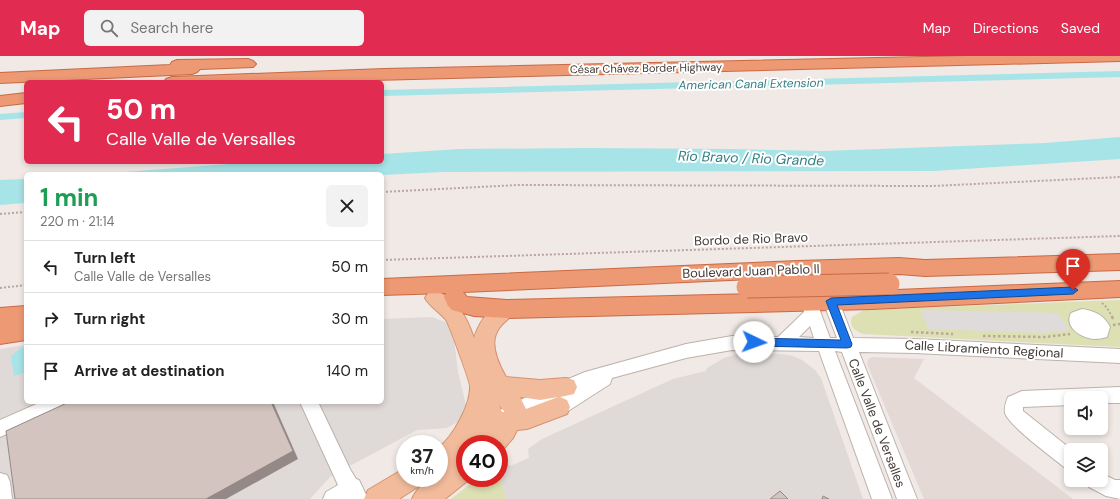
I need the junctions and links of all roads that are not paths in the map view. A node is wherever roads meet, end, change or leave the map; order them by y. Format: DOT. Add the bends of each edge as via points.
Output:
graph roads {
  1 [pos="625,56"];
  2 [pos="1120,57"];
  3 [pos="0,67"];
  4 [pos="283,71"];
  5 [pos="0,78"];
  6 [pos="192,80"];
  7 [pos="239,80"];
  8 [pos="24,90"];
  9 [pos="0,91"];
  10 [pos="24,98"];
  11 [pos="0,101"];
  12 [pos="1120,262"];
  13 [pos="925,268"];
  14 [pos="602,276"];
  15 [pos="861,278"];
  16 [pos="1120,278"];
  17 [pos="812,279"];
  18 [pos="757,281"];
  19 [pos="384,286"];
  20 [pos="1120,289"];
  21 [pos="445,297"];
  22 [pos="872,300"];
  23 [pos="384,302"];
  24 [pos="764,303"];
  25 [pos="817,305"];
  26 [pos="507,309"];
  27 [pos="24,315"];
  28 [pos="0,317"];
  29 [pos="24,331"];
  30 [pos="0,334"];
  31 [pos="782,344"];
  32 [pos="824,344"];
  33 [pos="847,344"];
  34 [pos="1120,356"];
  35 [pos="616,370"];
  36 [pos="566,386"];
  37 [pos="491,387"];
  38 [pos="1120,395"];
  39 [pos="55,404"];
  40 [pos="310,404"];
  41 [pos="559,408"];
  42 [pos="504,425"];
  43 [pos="0,429"];
  44 [pos="508,441"];
  45 [pos="1064,454"];
  46 [pos="451,461"];
  47 [pos="0,482"];
  48 [pos="1108,486"];
  49 [pos="396,487"];
  50 [pos="1120,490"];
  51 [pos="355,493"];
  52 [pos="2,499"];
  53 [pos="333,499"];
  54 [pos="376,499"];
  55 [pos="424,499"];
  56 [pos="882,499"];
  57 [pos="907,499"];
  1 -- 4 [label="highway, César Chávez Border Highway"];
  2 -- 4 [label="highway, César Chávez Border Highway"];
  3 -- 4 [label="highway"];
  4 -- 5 [label="highway, César Chávez Border Highway"];
  4 -- 6 [label="highway, César Chávez Border Highway"];
  4 -- 7 [label="highway"];
  8 -- 9 [label="highway"];
  10 -- 11 [label="highway"];
  12 -- 13 [label="highway, Boulevard Juan Pablo II"];
  13 -- 14 [label="highway, Boulevard Juan Pablo II" via="899,266"];
  13 -- 15 [label="highway" via="907,275"];
  14 -- 18 [label="highway" via="642,284"];
  14 -- 19 [label="highway, Boulevard Juan Pablo II"];
  15 -- 17 [label="highway"];
  15 -- 22 [label="highway" via="854,279 854,288"];
  16 -- 21 [label="highway, Boulevard Juan Pablo II, bridge"];
  17 -- 18 [label="highway"];
  17 -- 25 [label="street"];
  17 -- 25 [label="street"];
  18 -- 24 [label="highway" via="768,289 769,294"];
  20 -- 22 [label="highway"];
  21 -- 23 [label="highway, Boulevard Juan Pablo II"];
  21 -- 26 [label="highway" via="464,305"];
  21 -- 37 [label="main road"];
  22 -- 25 [label="highway"];
  24 -- 25 [label="highway"];
  24 -- 26 [label="highway"];
  25 -- 31 [label="street"];
  25 -- 32 [label="street, Calle Valle de Versalles"];
  25 -- 33 [label="street, Calle Valle de Versalles"];
  26 -- 37 [label="main road" via="492,322 484,339"];
  27 -- 28 [label="highway"];
  29 -- 30 [label="highway"];
  31 -- 32 [label="street, Calle Libramiento Regional"];
  31 -- 35 [label="street, Calle Libramiento Regional" via="719,344"];
  32 -- 33 [label="street, Calle Libramiento Regional"];
  32 -- 56 [label="street, Calle Valle de Versalles"];
  33 -- 34 [label="street, Calle Libramiento Regional"];
  33 -- 57 [label="street, Calle Valle de Versalles"];
  35 -- 36 [label="street, Calle Libramiento Regional"];
  35 -- 41 [label="street"];
  36 -- 37 [label="main road" via="540,390"];
  36 -- 42 [label="street, Calle Libramiento Regional"];
  37 -- 42 [label="main road"];
  37 -- 46 [label="main road"];
  38 -- 45 [label="street" via="1022,399 1014,403 1017,417"];
  39 -- 43 [label="street"];
  40 -- 51 [label="street" via="343,476"];
  41 -- 42 [label="main road"];
  41 -- 44 [label="main road"];
  42 -- 46 [label="main road"];
  46 -- 55 [label="main road"];
  47 -- 52 [label="street"];
  48 -- 50 [label="street"];
  49 -- 54 [label="main road"];
  51 -- 53 [label="street"];
}
